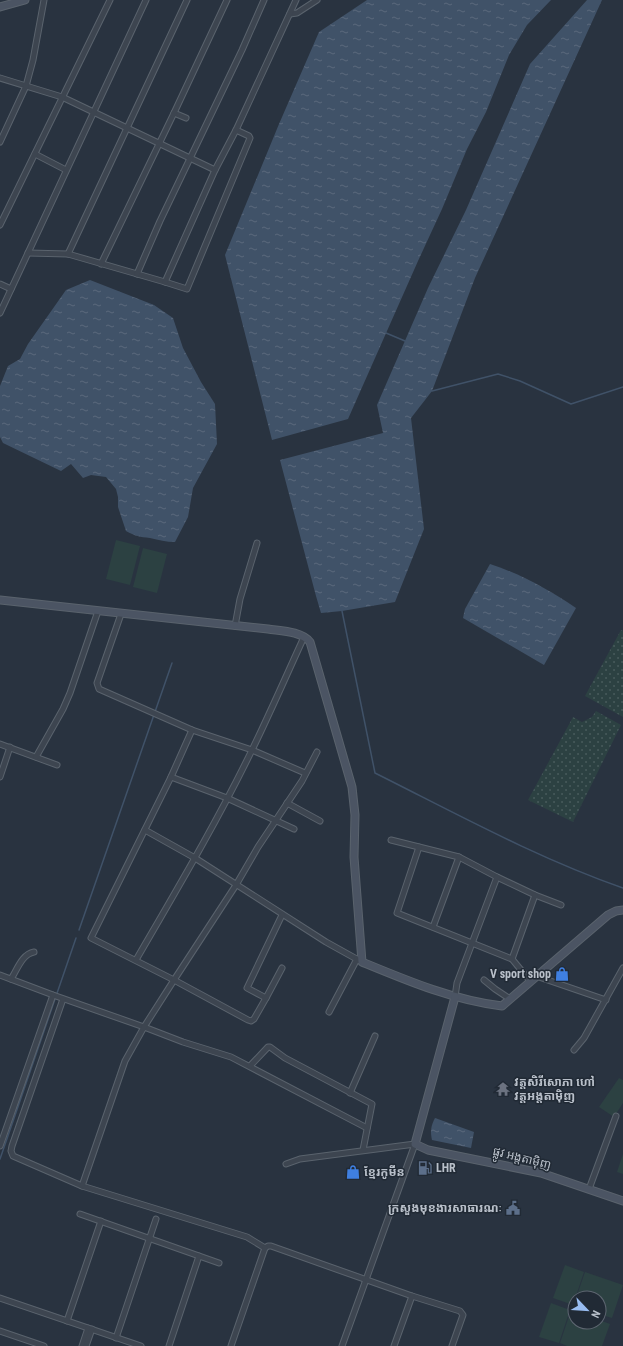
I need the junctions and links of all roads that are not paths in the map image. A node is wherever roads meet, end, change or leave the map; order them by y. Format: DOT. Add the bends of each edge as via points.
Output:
graph roads {
  1 [pos="25,0"];
  2 [pos="44,0"];
  3 [pos="110,0"];
  4 [pos="146,0"];
  5 [pos="187,0"];
  6 [pos="227,0"];
  7 [pos="264,0"];
  8 [pos="296,0"];
  9 [pos="316,0"];
  10 [pos="0,7"];
  11 [pos="290,14"];
  12 [pos="0,78"];
  13 [pos="26,86"];
  14 [pos="62,97"];
  15 [pos="93,112"];
  16 [pos="174,113"];
  17 [pos="186,118"];
  18 [pos="126,128"];
  19 [pos="236,130"];
  20 [pos="0,142"];
  21 [pos="159,144"];
  22 [pos="35,154"];
  23 [pos="190,158"];
  24 [pos="66,170"];
  25 [pos="215,170"];
  26 [pos="0,225"];
  27 [pos="28,253"];
  28 [pos="68,254"];
  29 [pos="101,264"];
  30 [pos="137,274"];
  31 [pos="165,282"];
  32 [pos="0,284"];
  33 [pos="11,289"];
  34 [pos="0,313"];
  35 [pos="257,543"];
  36 [pos="0,600"];
  37 [pos="98,611"];
  38 [pos="121,614"];
  39 [pos="235,626"];
  40 [pos="304,637"];
  41 [pos="192,730"];
  42 [pos="0,744"];
  43 [pos="10,747"];
  44 [pos="252,750"];
  45 [pos="317,752"];
  46 [pos="36,757"];
  47 [pos="57,765"];
  48 [pos="305,773"];
  49 [pos="0,777"];
  50 [pos="171,777"];
  51 [pos="227,798"];
  52 [pos="287,803"];
  53 [pos="276,820"];
  54 [pos="320,821"];
  55 [pos="294,829"];
  56 [pos="145,830"];
  57 [pos="391,840"];
  58 [pos="419,847"];
  59 [pos="459,857"];
  60 [pos="195,858"];
  61 [pos="497,877"];
  62 [pos="236,885"];
  63 [pos="535,895"];
  64 [pos="561,905"];
  65 [pos="623,910"];
  66 [pos="282,915"];
  67 [pos="433,927"];
  68 [pos="473,942"];
  69 [pos="34,952"];
  70 [pos="512,959"];
  71 [pos="136,960"];
  72 [pos="359,961"];
  73 [pos="282,968"];
  74 [pos="623,968"];
  75 [pos="0,975"];
  76 [pos="536,976"];
  77 [pos="11,979"];
  78 [pos="174,980"];
  79 [pos="484,980"];
  80 [pos="530,981"];
  81 [pos="54,996"];
  82 [pos="62,998"];
  83 [pos="266,998"];
  84 [pos="455,998"];
  85 [pos="510,999"];
  86 [pos="606,1000"];
  87 [pos="329,1012"];
  88 [pos="144,1026"];
  89 [pos="375,1036"];
  90 [pos="574,1050"];
  91 [pos="250,1066"];
  92 [pos="350,1092"];
  93 [pos="616,1116"];
  94 [pos="367,1128"];
  95 [pos="415,1144"];
  96 [pos="0,1146"];
  97 [pos="363,1150"];
  98 [pos="286,1164"];
  99 [pos="82,1186"];
  100 [pos="589,1189"];
  101 [pos="623,1201"];
  102 [pos="80,1214"];
  103 [pos="156,1219"];
  104 [pos="101,1221"];
  105 [pos="150,1238"];
  106 [pos="265,1248"];
  107 [pos="199,1256"];
  108 [pos="219,1263"];
  109 [pos="366,1280"];
  110 [pos="412,1296"];
  111 [pos="0,1298"];
  112 [pos="67,1321"];
  113 [pos="90,1329"];
  114 [pos="0,1331"];
  115 [pos="116,1338"];
  116 [pos="44,1346"];
  117 [pos="82,1346"];
  118 [pos="86,1346"];
  119 [pos="141,1346"];
  120 [pos="169,1346"];
  121 [pos="231,1346"];
  122 [pos="342,1346"];
  123 [pos="394,1346"];
  124 [pos="452,1346"];
  1 -- 10 [label="street"];
  2 -- 13 [label="street"];
  3 -- 14 [label="street"];
  4 -- 15 [label="street"];
  5 -- 18 [label="street"];
  6 -- 16 [label="street"];
  7 -- 23 [label="street"];
  8 -- 11 [label="street"];
  9 -- 11 [label="street" via="297,13"];
  11 -- 19 [label="street"];
  12 -- 13 [label="street"];
  13 -- 14 [label="street"];
  13 -- 20 [label="street"];
  14 -- 15 [label="street"];
  14 -- 22 [label="street"];
  15 -- 18 [label="street"];
  15 -- 24 [label="street"];
  16 -- 17 [label="street"];
  16 -- 21 [label="street"];
  18 -- 21 [label="street"];
  18 -- 28 [label="street"];
  19 -- 25 [label="street"];
  19 -- 31 [label="street" via="250,138 188,288 184,290"];
  21 -- 23 [label="street"];
  21 -- 29 [label="street"];
  22 -- 24 [label="street"];
  22 -- 26 [label="street"];
  23 -- 25 [label="street"];
  23 -- 30 [label="street"];
  24 -- 27 [label="street"];
  25 -- 31 [label="street"];
  27 -- 28 [label="street"];
  27 -- 33 [label="street"];
  28 -- 29 [label="street"];
  29 -- 30 [label="street"];
  30 -- 31 [label="street"];
  32 -- 33 [label="street"];
  33 -- 34 [label="street"];
  35 -- 39 [label="street" via="240,599"];
  36 -- 37 [label="street"];
  37 -- 38 [label="street"];
  37 -- 46 [label="street" via="70,693"];
  38 -- 39 [label="street"];
  38 -- 41 [label="street" via="97,685 99,689"];
  39 -- 40 [label="street" via="276,630"];
  40 -- 44 [label="street"];
  40 -- 72 [label="street" via="310,642 352,787"];
  41 -- 44 [label="street"];
  41 -- 50 [label="street"];
  42 -- 43 [label="street"];
  43 -- 46 [label="street"];
  43 -- 49 [label="street"];
  44 -- 48 [label="street"];
  44 -- 51 [label="street"];
  45 -- 48 [label="street"];
  46 -- 47 [label="street"];
  48 -- 52 [label="street"];
  50 -- 51 [label="street"];
  50 -- 56 [label="street"];
  51 -- 53 [label="street"];
  51 -- 60 [label="street"];
  52 -- 53 [label="street"];
  52 -- 54 [label="street"];
  53 -- 55 [label="street"];
  53 -- 62 [label="street"];
  56 -- 60 [label="street"];
  56 -- 71 [label="street" via="91,938"];
  57 -- 58 [label="street"];
  58 -- 59 [label="street"];
  58 -- 67 [label="street" via="397,912 398,915"];
  59 -- 61 [label="street"];
  59 -- 67 [label="street"];
  60 -- 62 [label="street"];
  60 -- 71 [label="street"];
  61 -- 63 [label="street"];
  61 -- 68 [label="street"];
  62 -- 66 [label="street"];
  62 -- 78 [label="street"];
  63 -- 64 [label="street"];
  63 -- 70 [label="street"];
  65 -- 76 [label="street" via="608,915"];
  66 -- 72 [label="street"];
  66 -- 83 [label="street" via="247,987"];
  67 -- 68 [label="street"];
  68 -- 70 [label="street"];
  68 -- 84 [label="street" via="457,983"];
  69 -- 77 [label="street" via="25,956"];
  70 -- 80 [label="street"];
  71 -- 78 [label="street"];
  72 -- 84 [label="street"];
  72 -- 87 [label="street"];
  73 -- 83 [label="street"];
  74 -- 86 [label="street"];
  75 -- 77 [label="street"];
  76 -- 80 [label="street"];
  76 -- 86 [label="street"];
  77 -- 81 [label="street"];
  78 -- 83 [label="street" via="251,1021"];
  78 -- 88 [label="street"];
  79 -- 85 [label="street"];
  80 -- 85 [label="street"];
  81 -- 82 [label="street"];
  81 -- 96 [label="street"];
  82 -- 88 [label="street"];
  82 -- 99 [label="street" via="11,1151 13,1156"];
  84 -- 85 [label="street" via="502,1006"];
  84 -- 95 [label="street"];
  86 -- 90 [label="street"];
  88 -- 91 [label="street" via="183,1042 232,1057"];
  88 -- 99 [label="street" via="125,1061"];
  89 -- 92 [label="street"];
  91 -- 92 [label="street" via="270,1047 284,1058"];
  91 -- 94 [label="street"];
  92 -- 94 [label="street" via="372,1104"];
  93 -- 100 [label="street"];
  94 -- 97 [label="street"];
  95 -- 97 [label="street"];
  95 -- 100 [label="street, ផ្លូវ អង្តតាម៉ិញ" via="428,1150 541,1173"];
  95 -- 109 [label="street"];
  97 -- 98 [label="street" via="300,1159"];
  99 -- 106 [label="street" via="247,1237"];
  100 -- 101 [label="street, ផ្លូវ អង្តតាម៉ិញ"];
  102 -- 104 [label="street"];
  103 -- 105 [label="street"];
  104 -- 105 [label="street"];
  104 -- 112 [label="street"];
  105 -- 107 [label="street"];
  105 -- 115 [label="street"];
  106 -- 109 [label="street" via="271,1246"];
  106 -- 121 [label="street"];
  107 -- 108 [label="street"];
  107 -- 120 [label="street"];
  109 -- 110 [label="street"];
  109 -- 122 [label="street"];
  110 -- 123 [label="street"];
  110 -- 124 [label="street" via="460,1311 463,1315"];
  111 -- 112 [label="street"];
  112 -- 113 [label="street"];
  113 -- 115 [label="street"];
  113 -- 117 [label="street"];
  113 -- 118 [label="street"];
  114 -- 116 [label="street"];
  115 -- 119 [label="street"];
}
